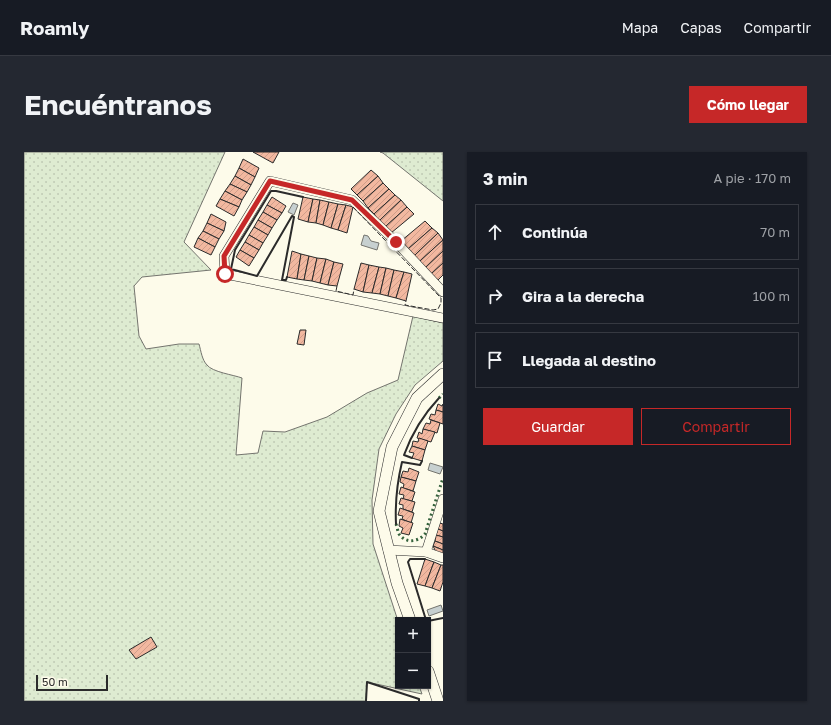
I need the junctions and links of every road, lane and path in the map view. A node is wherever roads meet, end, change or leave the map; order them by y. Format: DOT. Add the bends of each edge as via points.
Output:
graph roads {
  1 [pos="443,292"];
  2 [pos="443,318"];
  3 [pos="443,374"];
  4 [pos="443,500"];
  5 [pos="388,550"];
  6 [pos="426,552"];
  7 [pos="443,558"];
  8 [pos="409,617"];
  9 [pos="431,680"];
  10 [pos="438,701"];
  1 -- 2 [label="street" via="352,200 270,181 224,256 225,274"];
  3 -- 5 [label="street" via="417,398 392,447 378,511"];
  4 -- 6 [label="street"];
  5 -- 6 [label="street"];
  5 -- 8 [label="street"];
  6 -- 7 [label="street"];
  9 -- 10 [label="street"];
}
